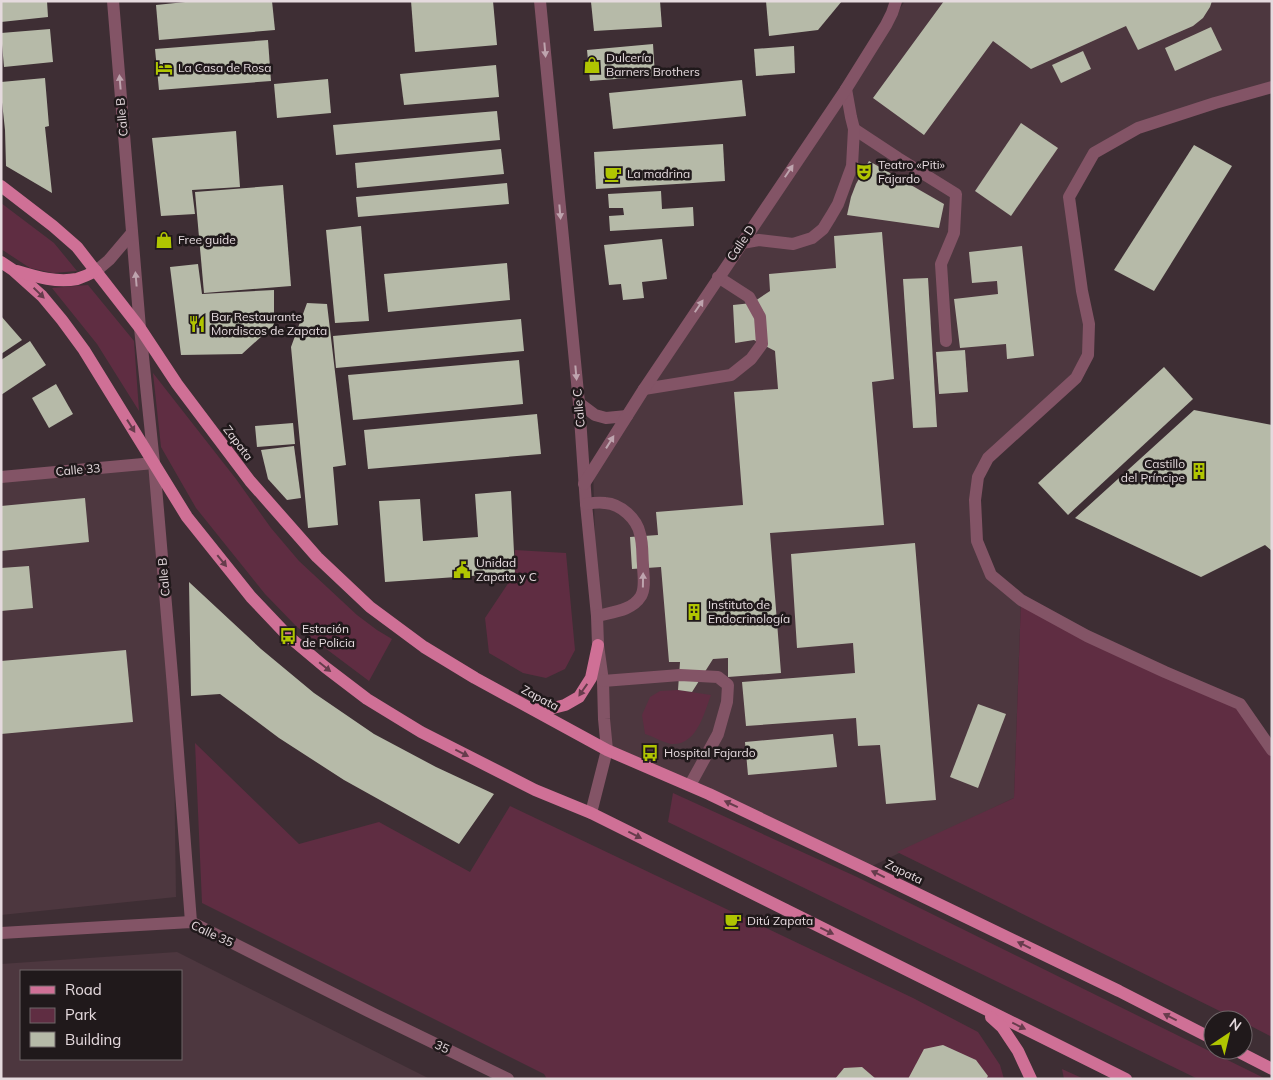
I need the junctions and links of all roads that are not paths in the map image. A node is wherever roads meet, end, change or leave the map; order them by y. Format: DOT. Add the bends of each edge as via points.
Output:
graph roads {
  1 [pos="113,1"];
  2 [pos="540,1"];
  3 [pos="896,1"];
  4 [pos="1272,87"];
  5 [pos="846,89"];
  6 [pos="854,128"];
  7 [pos="1,186"];
  8 [pos="132,233"];
  9 [pos="742,243"];
  10 [pos="1,262"];
  11 [pos="13,270"];
  12 [pos="96,272"];
  13 [pos="718,277"];
  14 [pos="140,328"];
  15 [pos="946,341"];
  16 [pos="644,389"];
  17 [pos="579,403"];
  18 [pos="627,416"];
  19 [pos="154,463"];
  20 [pos="1,477"];
  21 [pos="584,484"];
  22 [pos="586,504"];
  23 [pos="597,616"];
  24 [pos="598,645"];
  25 [pos="603,680"];
  26 [pos="531,709"];
  27 [pos="607,750"];
  28 [pos="1272,750"];
  29 [pos="690,786"];
  30 [pos="591,813"];
  31 [pos="191,922"];
  32 [pos="1,933"];
  33 [pos="976,1004"];
  34 [pos="376,1016"];
  35 [pos="1203,1034"];
  36 [pos="1253,1059"];
  37 [pos="1272,1069"];
  38 [pos="508,1079"];
  39 [pos="1031,1079"];
  40 [pos="1126,1079"];
  8 -- 1 [label="street, Calle B, one-way"];
  2 -- 17 [label="street, Calle C, one-way"];
  3 -- 5 [label="street, Calle D" via="886,25"];
  4 -- 28 [label="street" via="1138,128 1094,153 1069,197 1089,324 1088,355 1076,378 988,458 978,477 975,500 977,540 991,575 998,581 1021,600 1087,636 1240,704"];
  5 -- 6 [label="street"];
  9 -- 5 [label="street, Calle D, one-way"];
  6 -- 9 [label="street" via="852,166 838,204 823,229 812,238 793,244 759,240"];
  6 -- 15 [label="street" via="956,194 954,233 941,264"];
  7 -- 12 [label="main road, Zapata" via="77,247"];
  8 -- 12 [label="street"];
  14 -- 8 [label="street, Calle B, one-way"];
  9 -- 13 [label="street, Calle D"];
  10 -- 11 [label="main road"];
  11 -- 12 [label="main road" via="39,278 63,280"];
  11 -- 19 [label="main road, one-way" via="42,296 84,350"];
  12 -- 14 [label="main road, Zapata"];
  16 -- 13 [label="street, Calle D, one-way"];
  13 -- 16 [label="street" via="749,297 760,317 762,344 751,359 730,375"];
  14 -- 19 [label="street, Calle B"];
  14 -- 26 [label="main road, Zapata" via="177,384 250,481 317,557 370,607 424,647"];
  16 -- 18 [label="street, Calle D"];
  17 -- 18 [label="street" via="595,415 606,418"];
  17 -- 21 [label="street, Calle C"];
  21 -- 18 [label="street, Calle D, one-way"];
  19 -- 20 [label="street, Calle 33"];
  19 -- 30 [label="main road, one-way" via="187,517 251,597 288,636 325,667 367,699 421,732 535,790"];
  19 -- 31 [label="street, Calle B"];
  21 -- 22 [label="street, Calle C"];
  22 -- 23 [label="street, Calle C"];
  23 -- 22 [label="street, one-way" via="629,608 642,594 641,535 636,522 621,509 605,502"];
  23 -- 24 [label="street, Calle C"];
  24 -- 25 [label="street, Calle C"];
  24 -- 26 [label="main road, one-way" via="591,678 579,697 549,709"];
  25 -- 27 [label="street, Calle C"];
  25 -- 29 [label="street" via="680,675 718,677 728,685 728,702 718,734"];
  26 -- 27 [label="main road, Zapata"];
  27 -- 29 [label="main road, Zapata"];
  27 -- 30 [label="street, Calle C"];
  35 -- 29 [label="main road, Zapata, one-way"];
  30 -- 33 [label="main road, one-way"];
  31 -- 32 [label="street, Calle 35"];
  31 -- 34 [label="street, Calle 35"];
  33 -- 39 [label="main road" via="1002,1027"];
  33 -- 40 [label="main road, one-way"];
  34 -- 38 [label="street, 35"];
  36 -- 37 [label="main road"];
}
